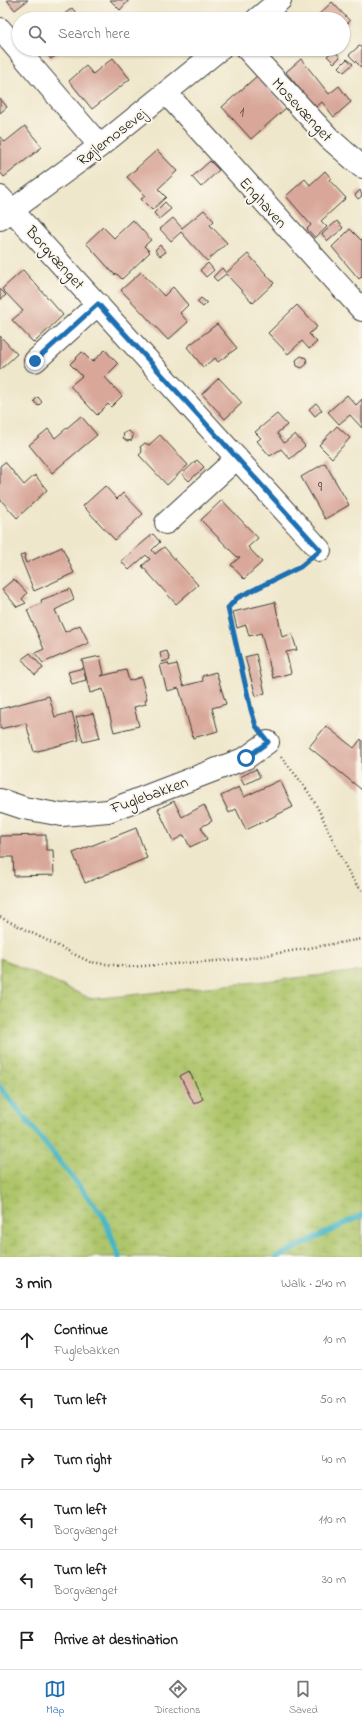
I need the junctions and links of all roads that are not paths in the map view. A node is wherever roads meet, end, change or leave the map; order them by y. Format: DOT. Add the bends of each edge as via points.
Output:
graph roads {
  1 [pos="280,0"];
  2 [pos="265,12"];
  3 [pos="0,29"];
  4 [pos="12,43"];
  5 [pos="23,56"];
  6 [pos="212,56"];
  7 [pos="253,56"];
  8 [pos="166,94"];
  9 [pos="100,146"];
  10 [pos="362,167"];
  11 [pos="5,209"];
  12 [pos="98,304"];
  13 [pos="362,310"];
  14 [pos="35,361"];
  15 [pos="237,458"];
  16 [pos="166,522"];
  17 [pos="320,550"];
  18 [pos="268,742"];
  19 [pos="0,800"];
  1 -- 2 [label="street"];
  3 -- 4 [label="street"];
  5 -- 9 [label="street"];
  6 -- 8 [label="street, Røjlemosevej"];
  7 -- 10 [label="street, Mosevænget" via="329,138"];
  8 -- 9 [label="street, Røjlemosevej"];
  8 -- 13 [label="street, Enghaven"];
  9 -- 11 [label="street, Røjlemosevej"];
  11 -- 12 [label="street, Borgvænget"];
  12 -- 14 [label="street, Borgvænget"];
  12 -- 15 [label="street, Borgvænget"];
  15 -- 16 [label="street"];
  15 -- 17 [label="street, Borgvænget"];
  18 -- 19 [label="street, Fuglebakken" via="246,758 108,810 62,815 24,808"];
}
